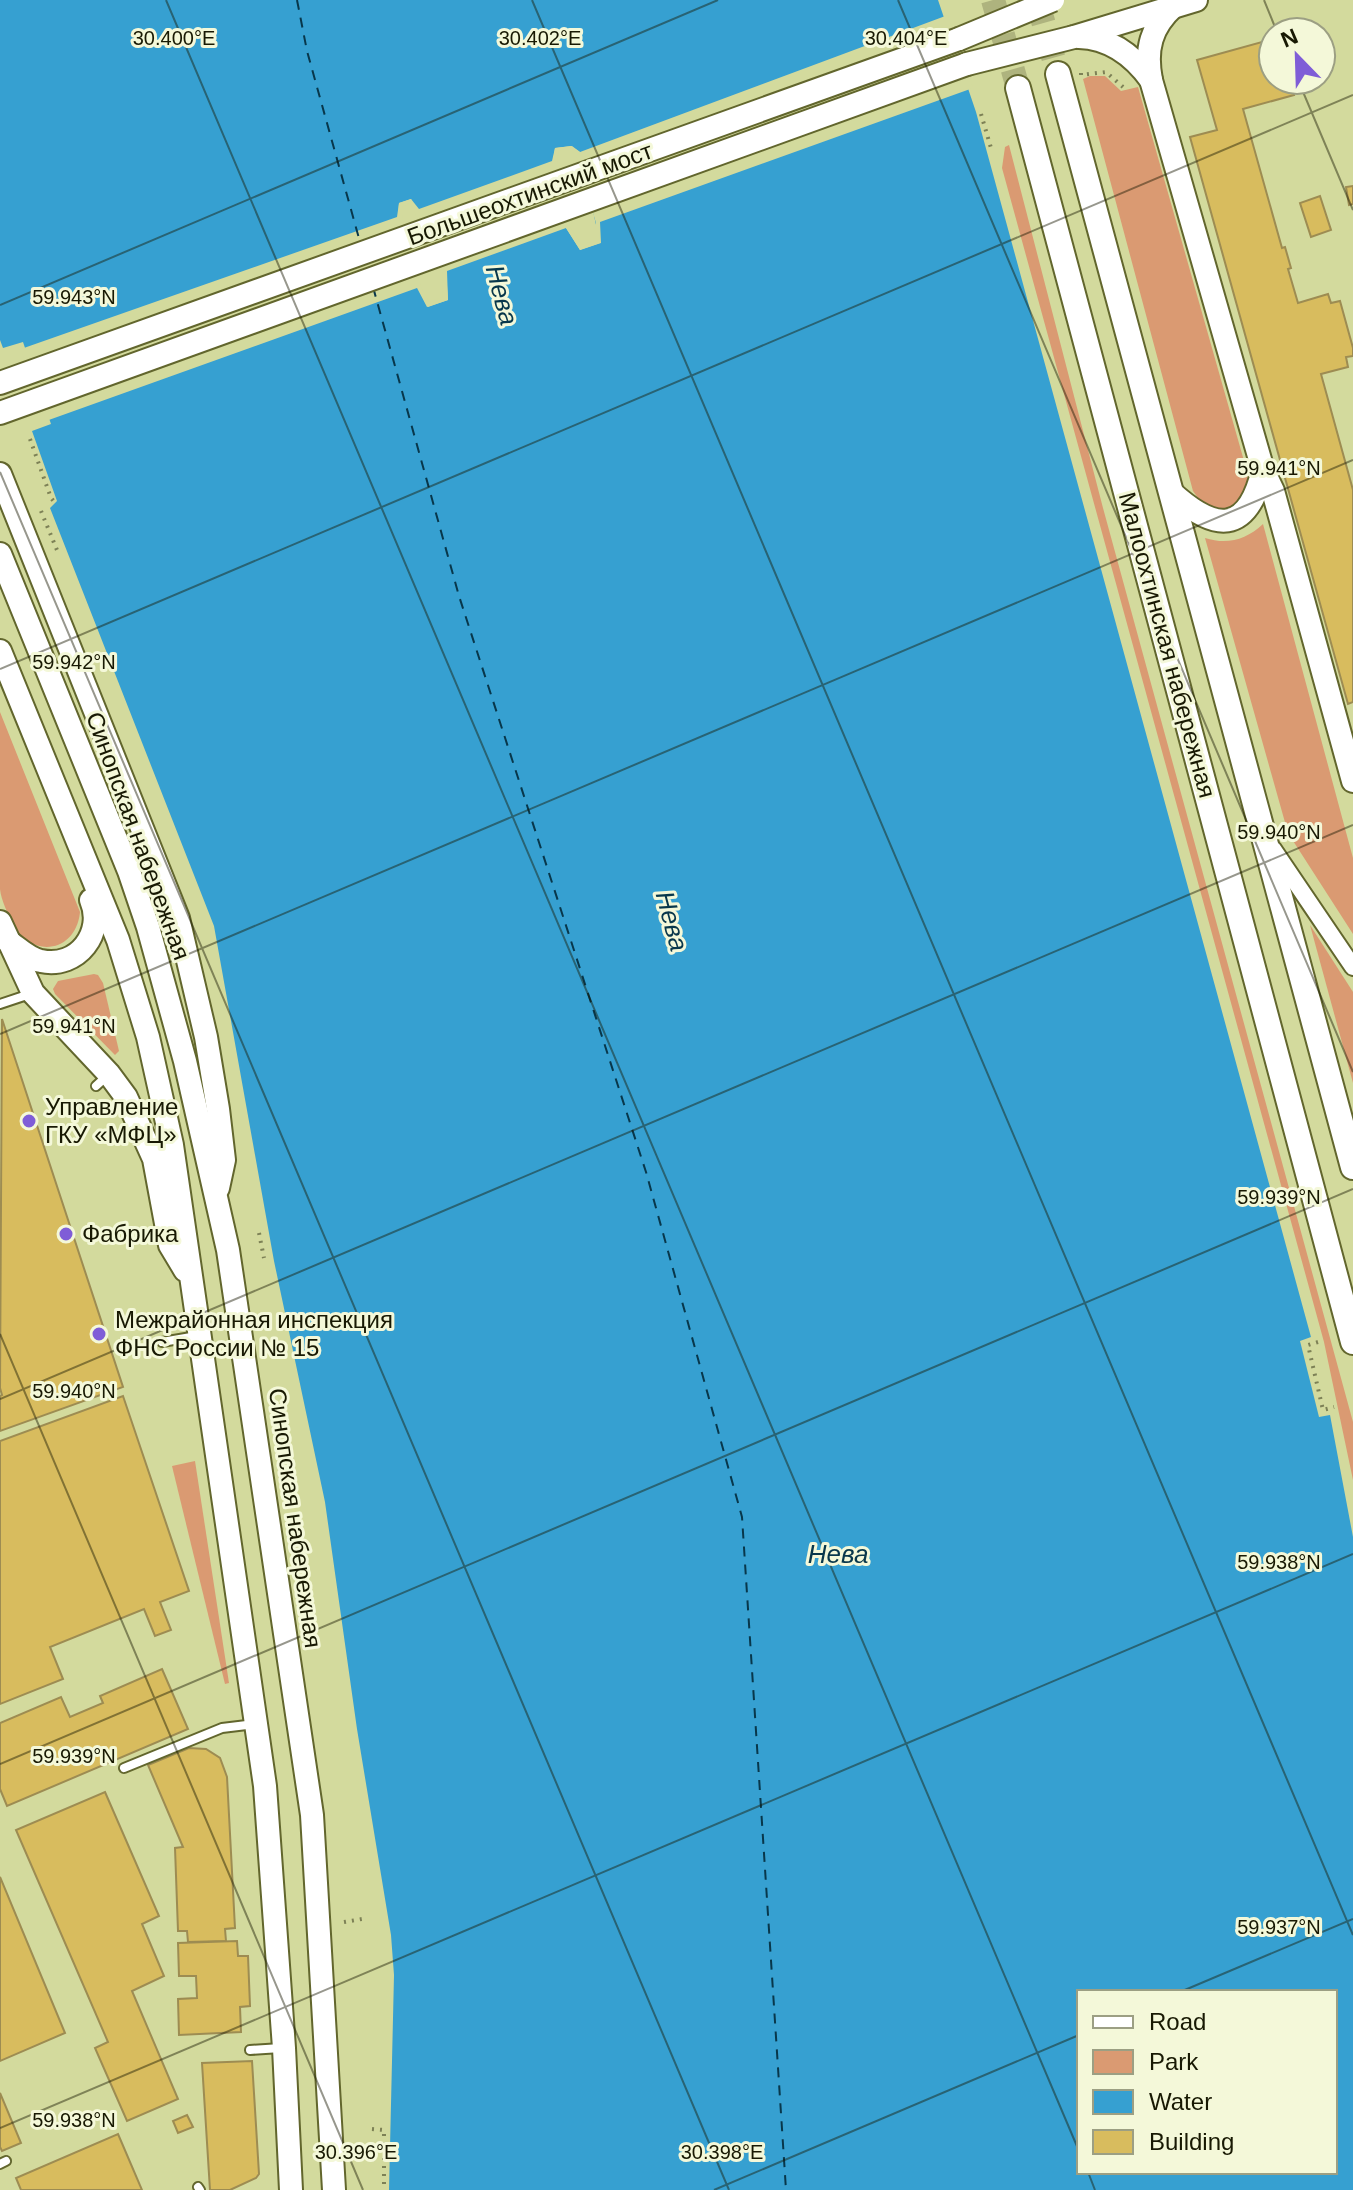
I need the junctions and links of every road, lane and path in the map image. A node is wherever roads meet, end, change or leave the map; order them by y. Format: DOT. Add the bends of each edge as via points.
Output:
graph roads {
  1 [pos="1053,0"];
  2 [pos="1196,0"];
  3 [pos="1174,6"];
  4 [pos="1074,37"];
  5 [pos="1068,70"];
  6 [pos="1151,80"];
  7 [pos="1123,87"];
  8 [pos="1018,88"];
  9 [pos="981,114"];
  10 [pos="991,148"];
  11 [pos="0,383"];
  12 [pos="3,412"];
  13 [pos="30,439"];
  14 [pos="1263,470"];
  15 [pos="0,474"];
  16 [pos="1171,492"];
  17 [pos="56,504"];
  18 [pos="41,511"];
  19 [pos="0,554"];
  20 [pos="59,555"];
  21 [pos="0,651"];
  22 [pos="1353,781"];
  23 [pos="73,834"];
  24 [pos="1265,837"];
  25 [pos="4,932"];
  26 [pos="1353,967"];
  27 [pos="33,993"];
  28 [pos="0,1004"];
  29 [pos="1353,1167"];
  30 [pos="217,1197"];
  31 [pos="259,1233"];
  32 [pos="264,1258"];
  33 [pos="191,1280"];
  34 [pos="199,1336"];
  35 [pos="162,1342"];
  36 [pos="1318,1342"];
  37 [pos="1353,1342"];
  38 [pos="1334,1407"];
  39 [pos="257,1724"];
  40 [pos="124,1768"];
  41 [pos="362,1919"];
  42 [pos="344,1922"];
  43 [pos="284,2048"];
  44 [pos="250,2050"];
  45 [pos="372,2129"];
  46 [pos="291,2190"];
  47 [pos="334,2190"];
  48 [pos="384,2190"];
  1 -- 11 [label="main road, Большеохтинский мост, bridge" via="944,44"];
  2 -- 3 [label="main road, Большеохтинский мост"];
  3 -- 4 [label="main road, Большеохтинский мост"];
  3 -- 6 [label="main road" via="1150,39"];
  4 -- 6 [label="main road" via="1122,50"];
  4 -- 12 [label="main road, Большеохтинский мост, bridge" via="967,64"];
  5 -- 7 [label="path" via="1081,75 1106,72"];
  5 -- 16 [label="main road, Малоохтинская набережная"];
  6 -- 14 [label="main road"];
  8 -- 37 [label="main road, Малоохтинская набережная"];
  9 -- 10 [label="path"];
  13 -- 17 [label="path"];
  14 -- 16 [label="main road" via="1250,506 1227,520 1201,516"];
  14 -- 22 [label="main road"];
  15 -- 30 [label="main road" via="178,918 218,1109 224,1160"];
  16 -- 24 [label="main road, Малоохтинская набережная"];
  18 -- 20 [label="path"];
  19 -- 30 [label="main road, Синопская набережная" via="148,927"];
  21 -- 23 [label="main road"];
  23 -- 25 [label="main road" via="75,862 94,908 96,924 89,941 77,954 42,961"];
  23 -- 33 [label="main road" via="118,940 148,1037 172,1145"];
  24 -- 26 [label="street"];
  24 -- 29 [label="main road, Малоохтинская набережная"];
  25 -- 27 [label="main road"];
  27 -- 28 [label="lane"];
  27 -- 33 [label="main road" via="102,1080 126,1097 154,1159 170,1245"];
  30 -- 47 [label="main road, Синопская набережная" via="239,1312 312,1815"];
  31 -- 32 [label="path"];
  33 -- 34 [label="main road"];
  34 -- 35 [label="lane"];
  34 -- 39 [label="main road"];
  36 -- 38 [label="path" via="1308,1345 1323,1410"];
  39 -- 40 [label="lane" via="222,1728"];
  39 -- 43 [label="main road"];
  41 -- 42 [label="path"];
  43 -- 44 [label="lane"];
  43 -- 46 [label="main road"];
  45 -- 48 [label="path" via="384,2130"];
}
